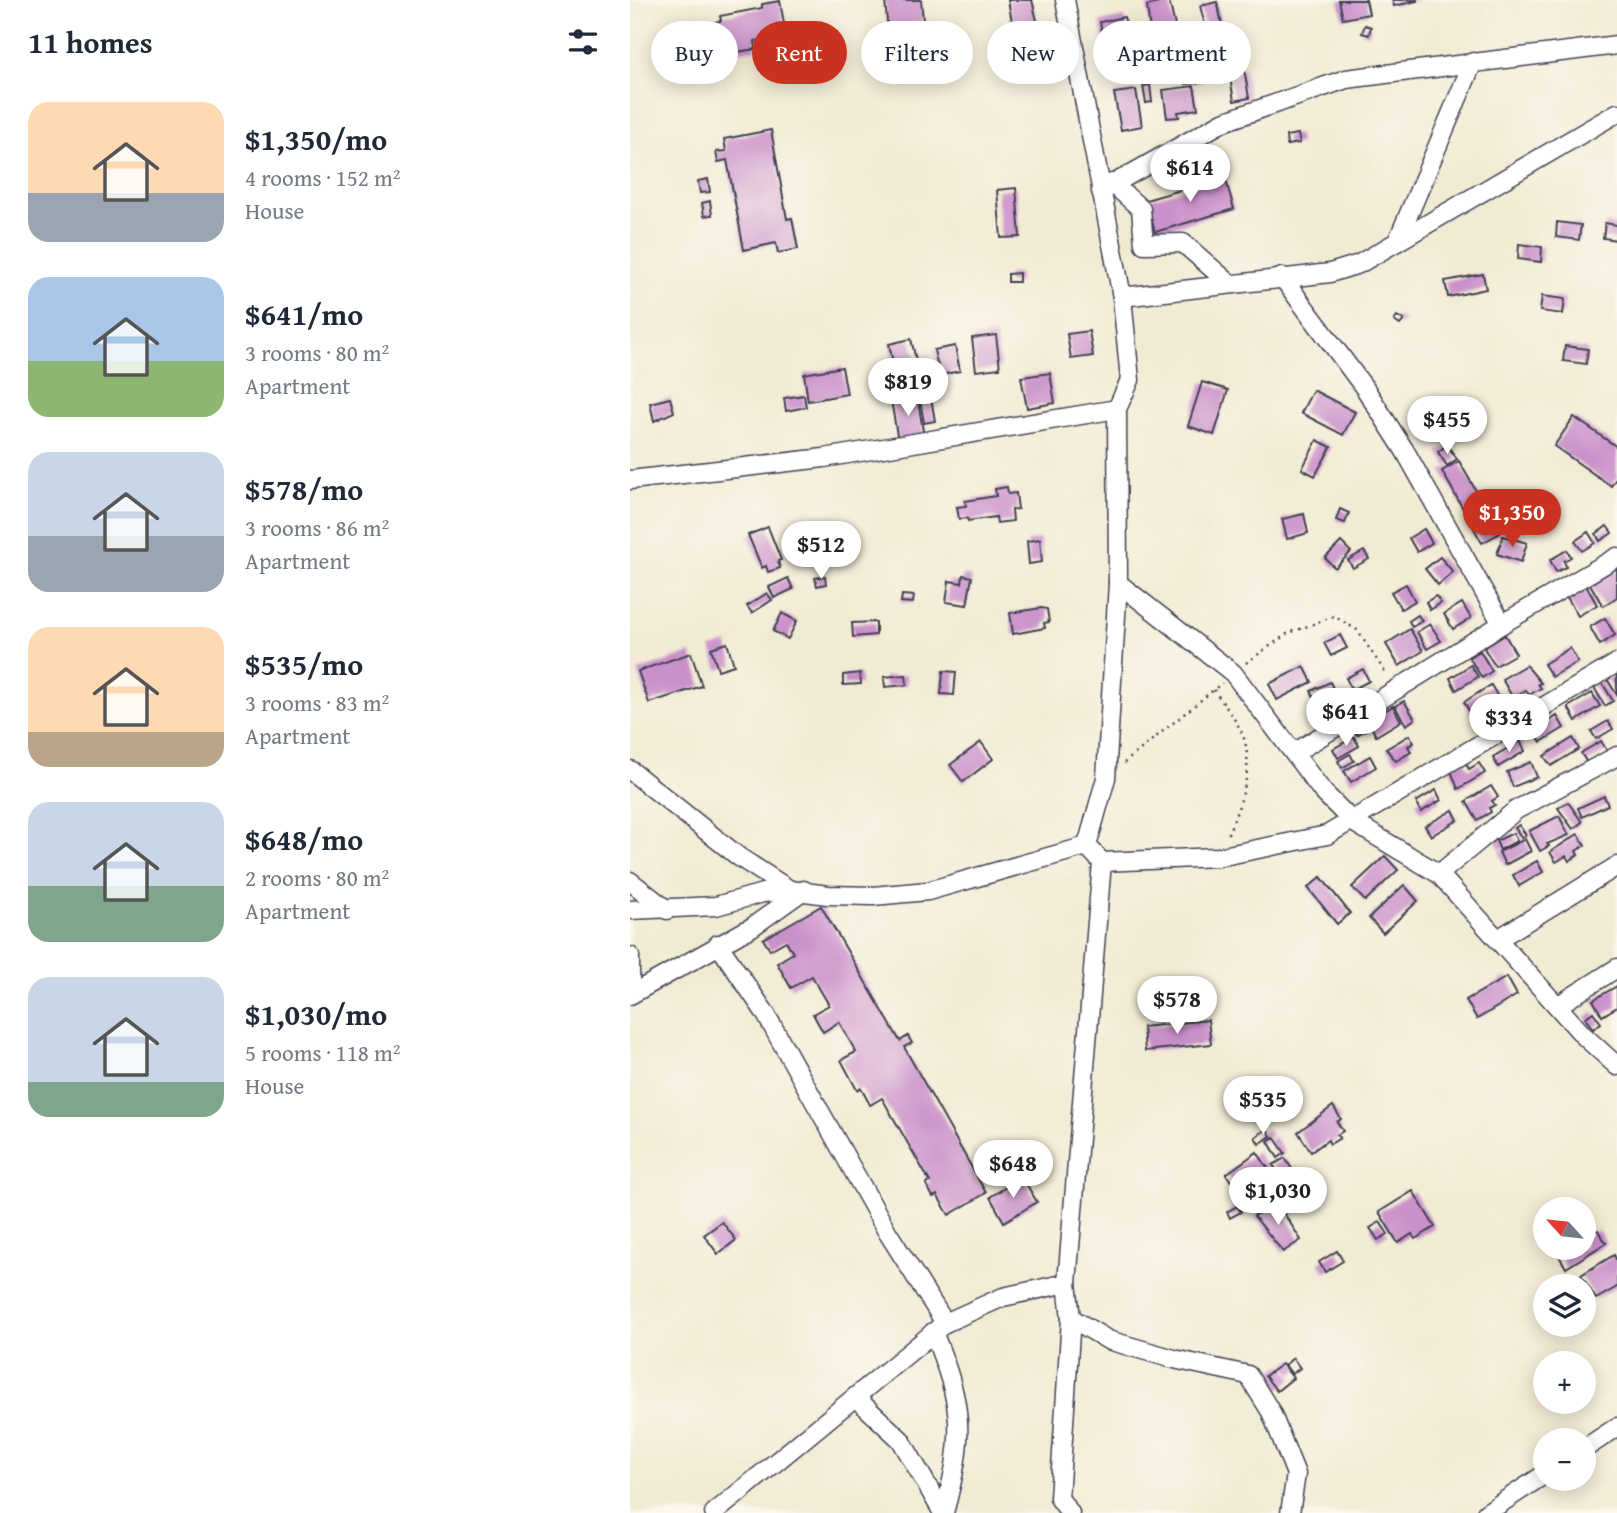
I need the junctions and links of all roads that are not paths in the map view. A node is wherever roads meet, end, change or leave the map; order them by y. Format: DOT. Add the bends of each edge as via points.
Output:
graph roads {
  1 [pos="1065,0"];
  2 [pos="1617,45"];
  3 [pos="1473,62"];
  4 [pos="1617,113"];
  5 [pos="1106,187"];
  6 [pos="1396,242"];
  7 [pos="1282,277"];
  8 [pos="1230,284"];
  9 [pos="1122,297"];
  10 [pos="1118,409"];
  11 [pos="630,480"];
  12 [pos="1617,557"];
  13 [pos="1118,583"];
  14 [pos="1502,624"];
  15 [pos="1617,663"];
  16 [pos="1294,753"];
  17 [pos="1617,756"];
  18 [pos="630,770"];
  19 [pos="1353,822"];
  20 [pos="1087,846"];
  21 [pos="1102,862"];
  22 [pos="1617,866"];
  23 [pos="1439,874"];
  24 [pos="630,881"];
  25 [pos="797,890"];
  26 [pos="630,909"];
  27 [pos="667,910"];
  28 [pos="1498,939"];
  29 [pos="718,944"];
  30 [pos="630,956"];
  31 [pos="1617,968"];
  32 [pos="630,984"];
  33 [pos="630,995"];
  34 [pos="1557,1006"];
  35 [pos="1617,1065"];
  36 [pos="1067,1283"];
  37 [pos="1071,1318"];
  38 [pos="939,1327"];
  39 [pos="855,1397"];
  40 [pos="1617,1427"];
  41 [pos="1596,1441"];
  42 [pos="1533,1482"];
  43 [pos="1058,1505"];
  44 [pos="715,1513"];
  45 [pos="944,1513"];
  46 [pos="1070,1513"];
  47 [pos="1290,1513"];
  48 [pos="1486,1513"];
  1 -- 5 [label="street"];
  2 -- 3 [label="street"];
  3 -- 5 [label="street" via="1346,79 1271,103 1223,122"];
  3 -- 6 [label="street"];
  4 -- 6 [label="street"];
  5 -- 8 [label="street" via="1141,209 1144,244 1183,243"];
  5 -- 9 [label="street"];
  6 -- 7 [label="street" via="1359,264"];
  7 -- 8 [label="street"];
  7 -- 14 [label="street" via="1405,451"];
  8 -- 9 [label="street"];
  9 -- 10 [label="street" via="1130,380"];
  10 -- 11 [label="street" via="824,458"];
  10 -- 13 [label="street"];
  12 -- 14 [label="street"];
  13 -- 16 [label="street" via="1233,673"];
  13 -- 20 [label="street" via="1106,778"];
  14 -- 16 [label="street"];
  15 -- 19 [label="street"];
  16 -- 19 [label="street"];
  17 -- 23 [label="street" via="1516,810"];
  18 -- 25 [label="street" via="740,857"];
  19 -- 21 [label="street" via="1327,835 1218,857"];
  19 -- 23 [label="street"];
  20 -- 21 [label="street"];
  20 -- 25 [label="street" via="928,891 873,896"];
  21 -- 36 [label="street"];
  22 -- 28 [label="street"];
  23 -- 28 [label="street"];
  24 -- 27 [label="street"];
  25 -- 27 [label="street"];
  25 -- 29 [label="street" via="779,911"];
  26 -- 27 [label="street"];
  28 -- 34 [label="street"];
  29 -- 33 [label="street"];
  29 -- 38 [label="street" via="764,1011"];
  30 -- 32 [label="street"];
  31 -- 34 [label="street"];
  34 -- 35 [label="street"];
  36 -- 37 [label="street"];
  36 -- 38 [label="street" via="1003,1297"];
  37 -- 43 [label="street"];
  37 -- 47 [label="street" via="1108,1340 1248,1375 1271,1412 1296,1474"];
  38 -- 39 [label="street"];
  38 -- 45 [label="street" via="961,1422 957,1464"];
  39 -- 44 [label="street"];
  39 -- 45 [label="street" via="901,1440"];
  40 -- 41 [label="street"];
  42 -- 48 [label="street"];
  43 -- 46 [label="street"];
}
